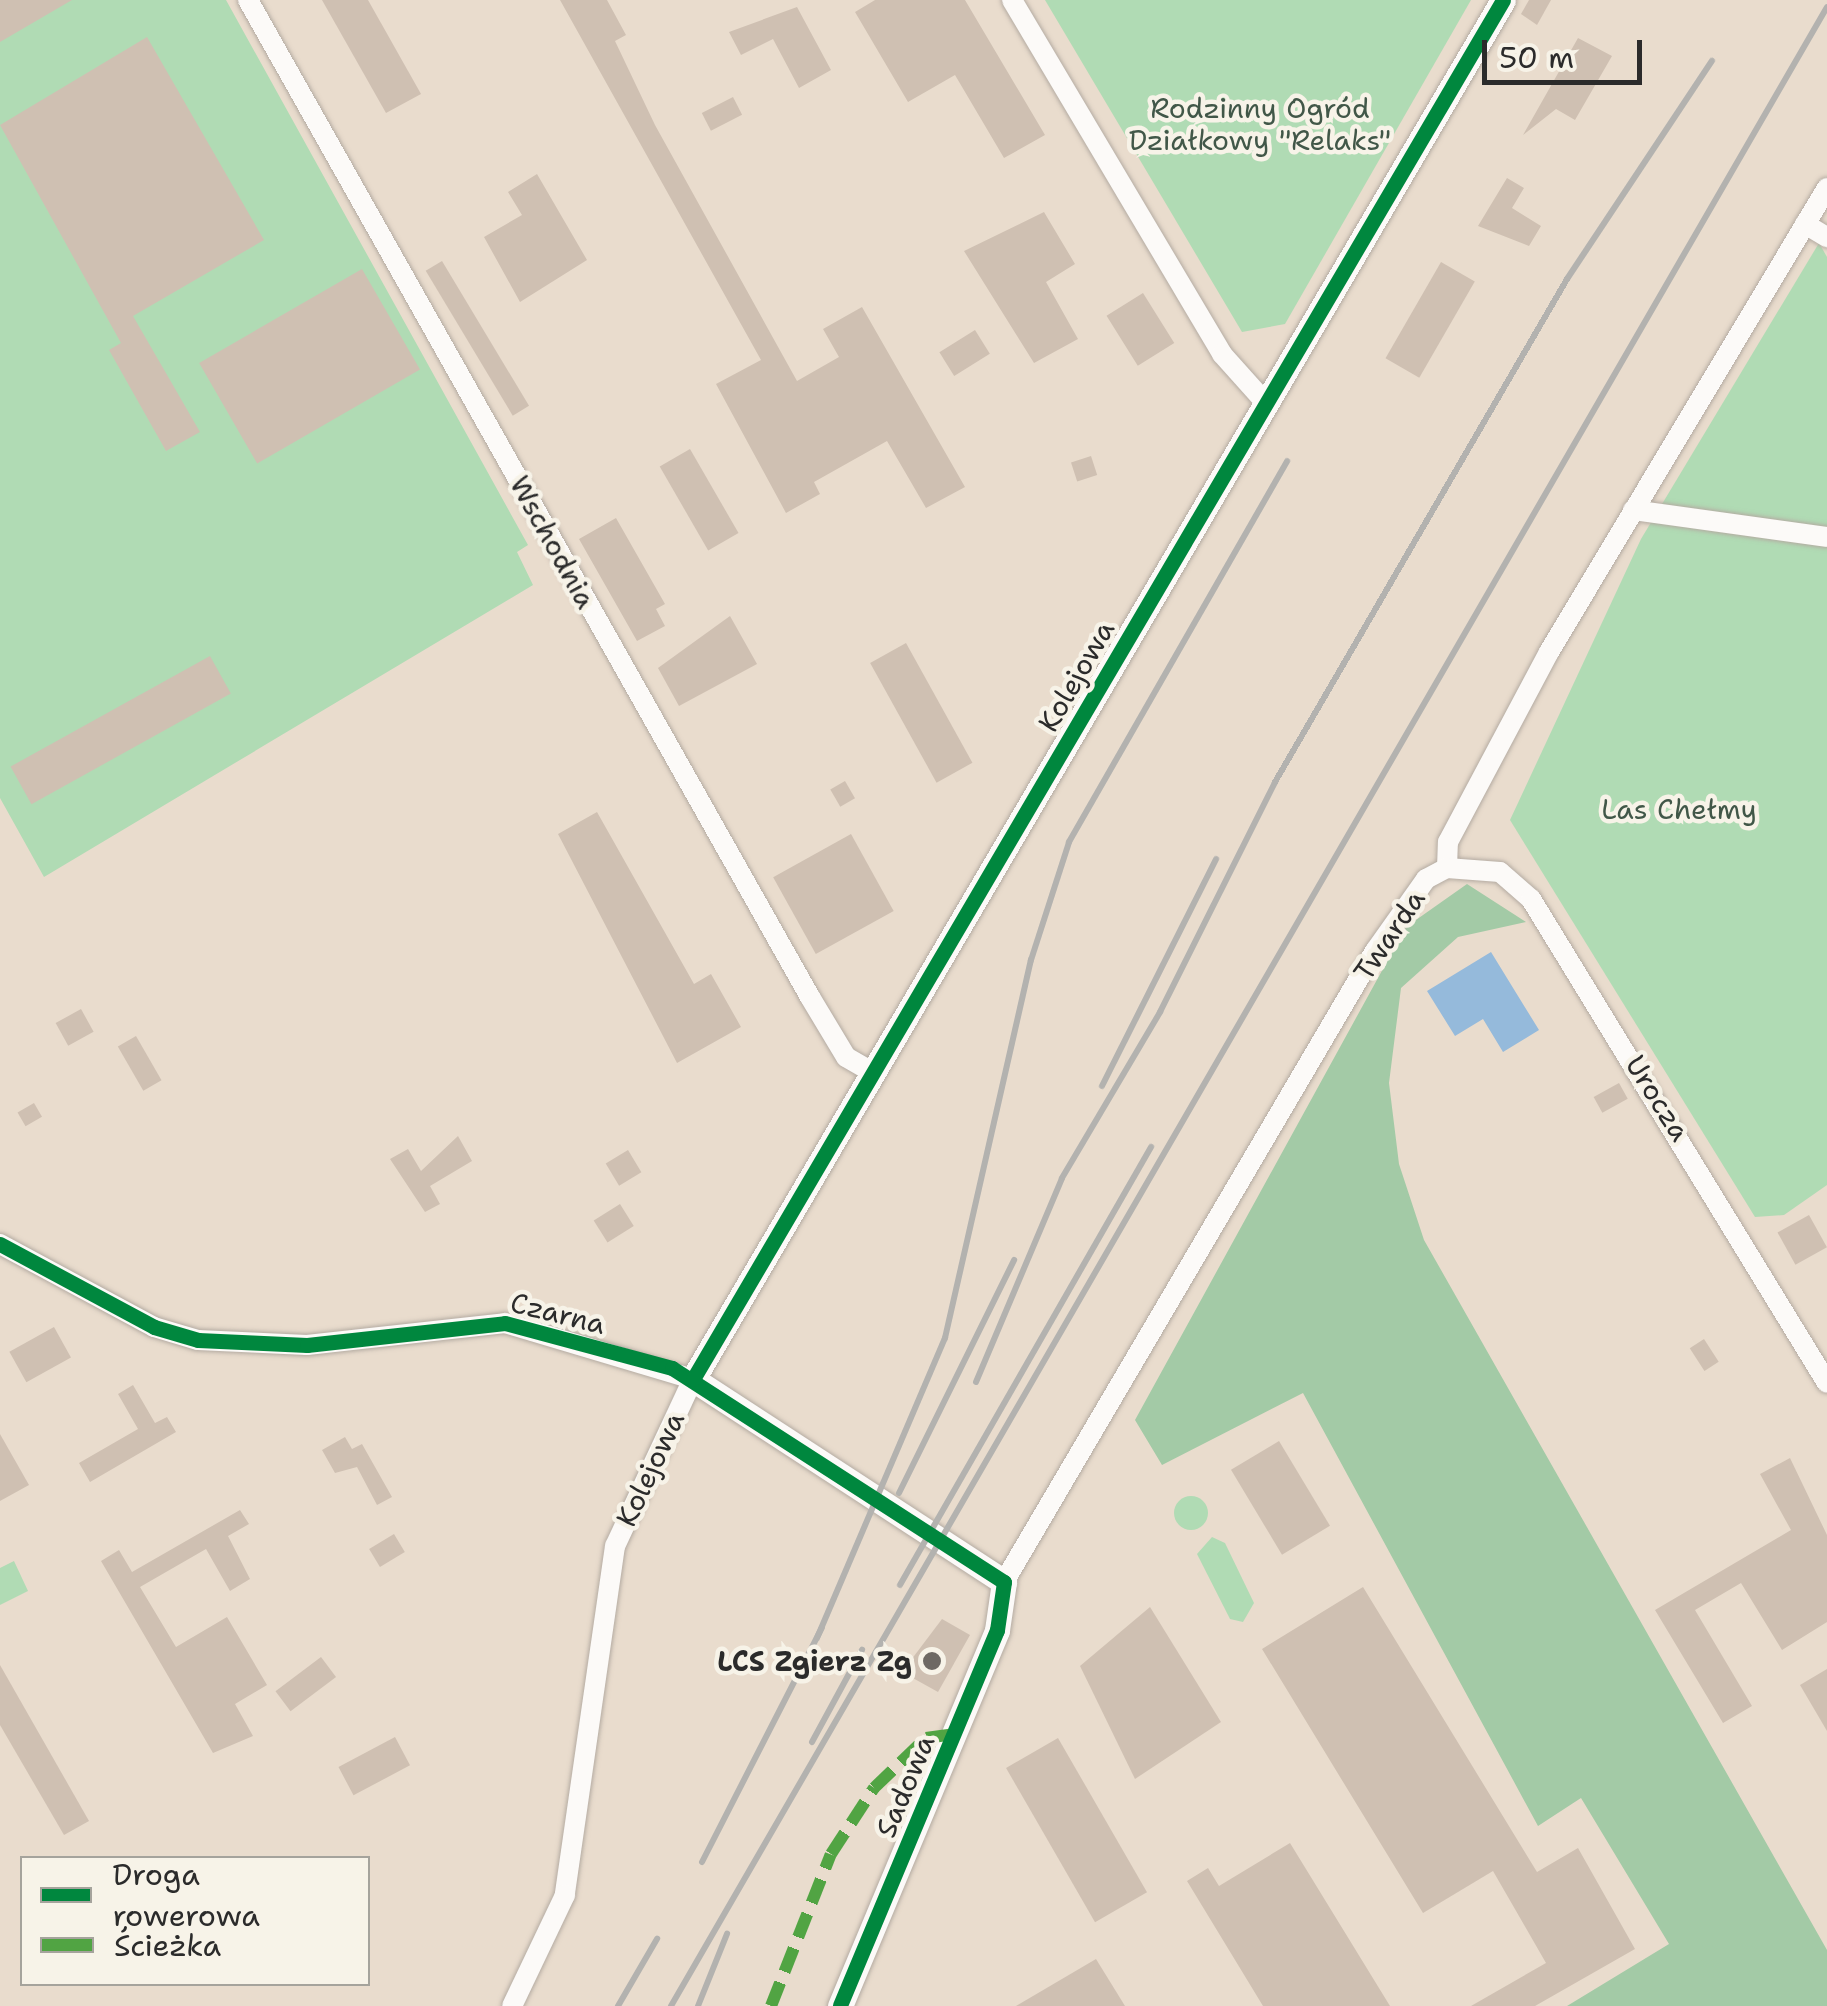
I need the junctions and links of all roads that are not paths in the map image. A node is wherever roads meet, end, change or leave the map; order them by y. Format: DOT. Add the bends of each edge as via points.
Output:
graph roads {
  1 [pos="248,0"];
  2 [pos="1012,0"];
  3 [pos="1503,0"];
  4 [pos="1827,188"];
  5 [pos="1805,224"];
  6 [pos="1827,237"];
  7 [pos="1264,401"];
  8 [pos="1633,510"];
  9 [pos="1827,537"];
  10 [pos="1448,868"];
  11 [pos="872,1072"];
  12 [pos="0,1244"];
  13 [pos="693,1379"];
  14 [pos="1827,1383"];
  15 [pos="1004,1582"];
  16 [pos="512,2006"];
  17 [pos="840,2006"];
  1 -- 11 [label="street, Wschodnia" via="810,997 846,1057"];
  2 -- 7 [label="street" via="1222,354"];
  3 -- 7 [label="street, Kolejowa"];
  4 -- 5 [label="street, Twarda"];
  5 -- 6 [label="street"];
  5 -- 8 [label="street, Twarda"];
  7 -- 11 [label="street, Kolejowa"];
  8 -- 9 [label="street"];
  8 -- 10 [label="street, Twarda" via="1448,842"];
  10 -- 14 [label="street, Urocza" via="1485,866 1531,899"];
  10 -- 15 [label="street, Twarda" via="1426,880 1375,951"];
  11 -- 13 [label="street, Kolejowa"];
  12 -- 13 [label="street, Czarna" via="154,1327 198,1340 307,1346 505,1323"];
  13 -- 15 [label="street, Czarna"];
  13 -- 16 [label="street, Kolejowa" via="615,1546 565,1895"];
  15 -- 17 [label="street, Sadowa" via="998,1630"];
}
